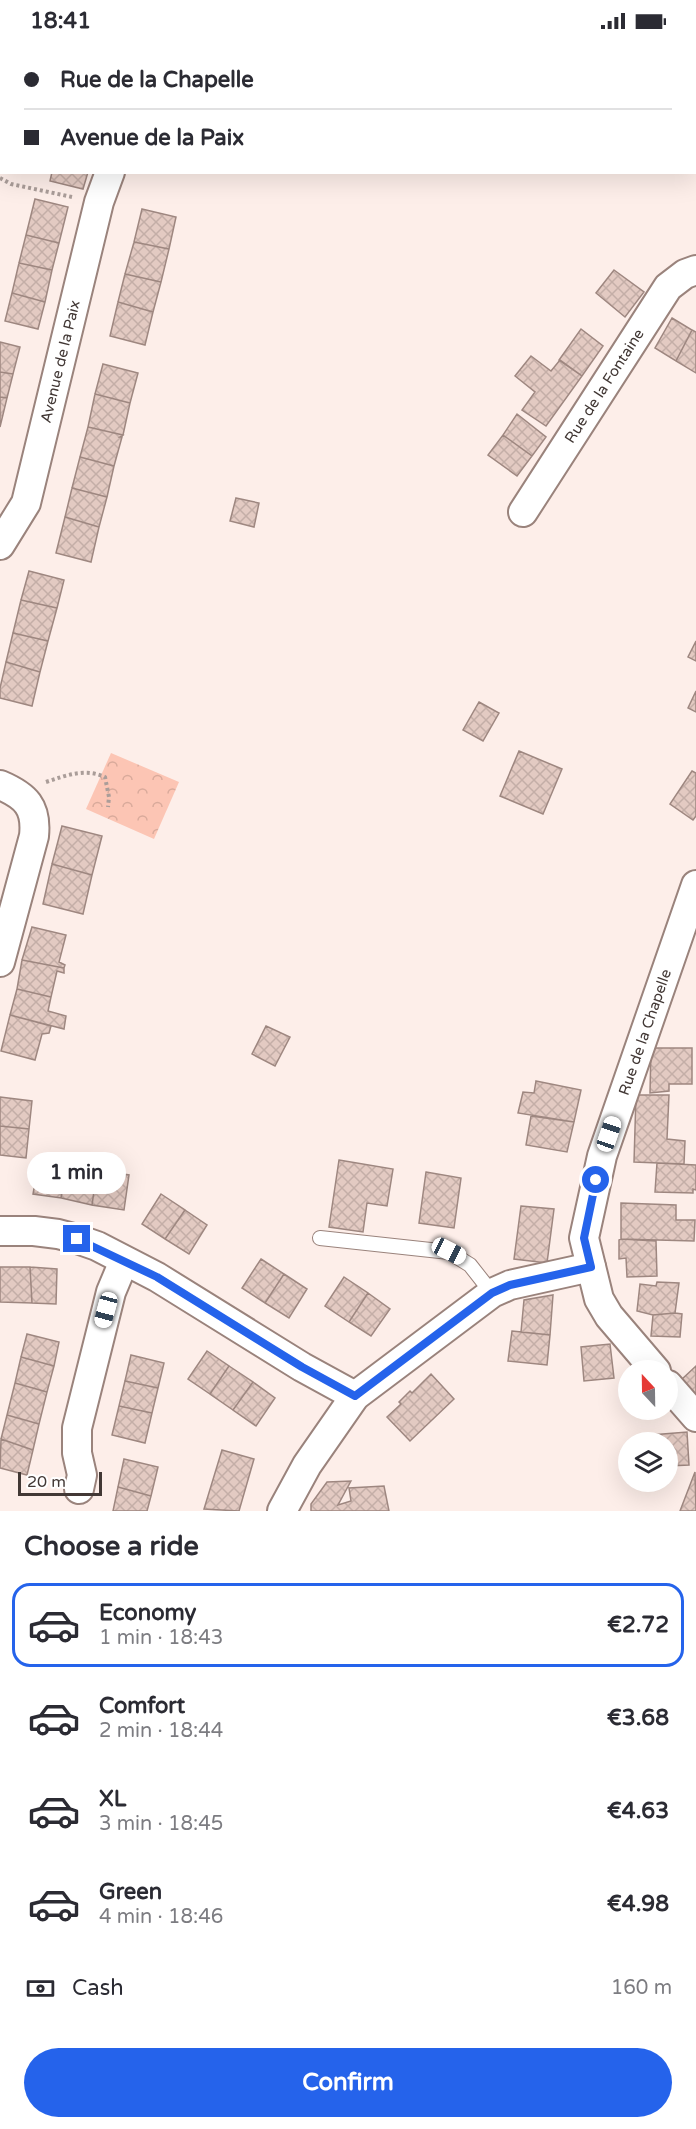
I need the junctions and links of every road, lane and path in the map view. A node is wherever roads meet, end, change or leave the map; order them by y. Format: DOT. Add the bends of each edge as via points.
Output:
graph roads {
  1 [pos="109,174"];
  2 [pos="0,178"];
  3 [pos="99,202"];
  4 [pos="696,270"];
  5 [pos="522,512"];
  6 [pos="0,545"];
  7 [pos="12,791"];
  8 [pos="108,807"];
  9 [pos="696,885"];
  10 [pos="0,962"];
  11 [pos="0,1231"];
  12 [pos="320,1238"];
  13 [pos="124,1261"];
  14 [pos="591,1267"];
  15 [pos="492,1293"];
  16 [pos="647,1360"];
  17 [pos="355,1396"];
  18 [pos="678,1396"];
  19 [pos="696,1417"];
  20 [pos="79,1490"];
  21 [pos="282,1511"];
  1 -- 3 [label="street, Avenue de la Paix"];
  2 -- 3 [label="path" via="11,184"];
  3 -- 6 [label="street, Avenue de la Paix" via="26,503"];
  4 -- 5 [label="street, Rue de la Fontaine" via="669,287"];
  7 -- 8 [label="path" via="93,771 105,777"];
  7 -- 10 [label="street" via="35,816 34,836"];
  9 -- 14 [label="street, Rue de la Chapelle" via="602,1156 584,1238"];
  11 -- 13 [label="street" via="34,1231 77,1239"];
  12 -- 15 [label="lane" via="449,1251 470,1265"];
  13 -- 17 [label="street"];
  13 -- 20 [label="street" via="111,1292 77,1428 82,1475"];
  14 -- 15 [label="street" via="517,1283"];
  14 -- 16 [label="street, Rue de la Chapelle" via="599,1299 609,1316"];
  15 -- 17 [label="street"];
  17 -- 21 [label="street"];
  18 -- 19 [label="street"];
}
